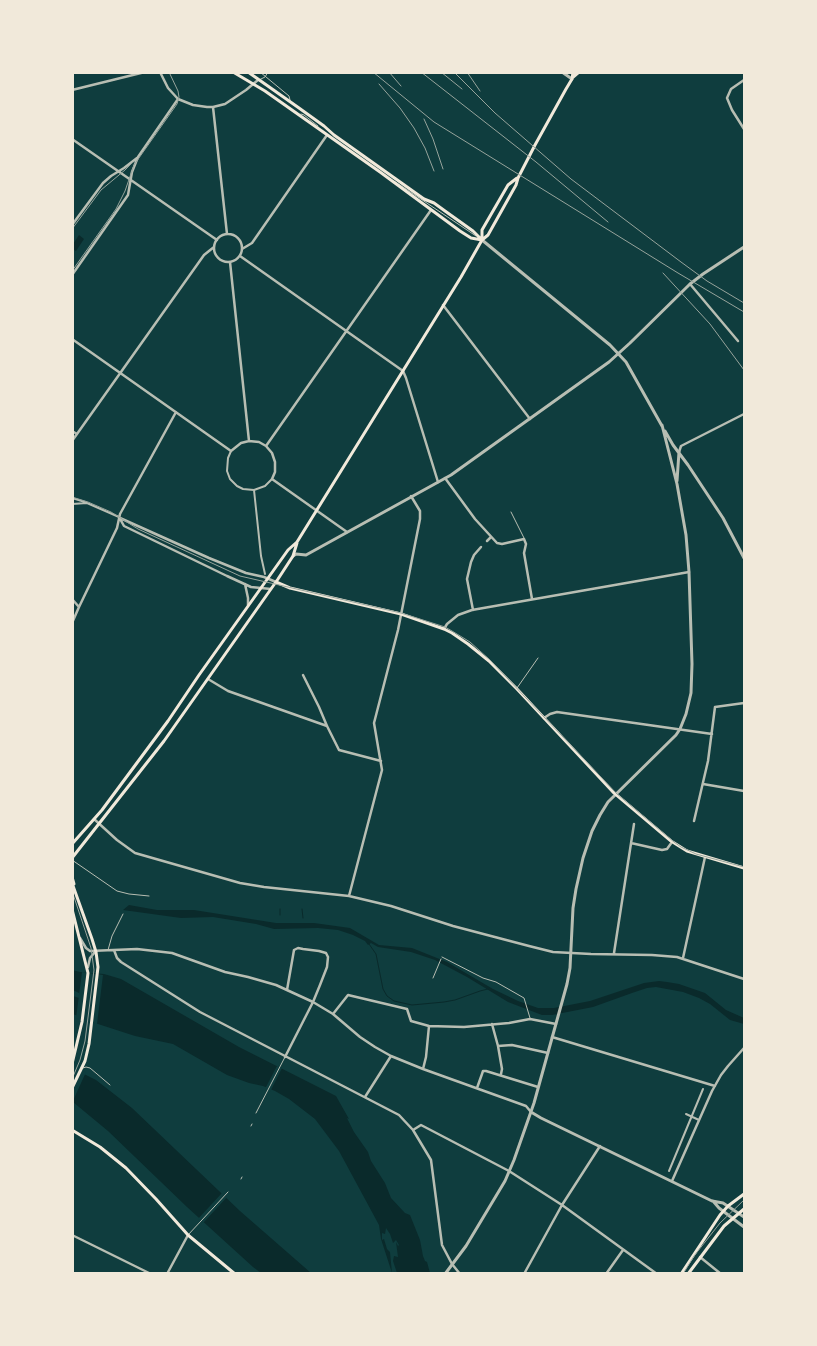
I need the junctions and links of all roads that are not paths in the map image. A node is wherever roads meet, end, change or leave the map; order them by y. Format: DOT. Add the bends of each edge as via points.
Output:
graph roads {
  1 [pos="145,72"];
  2 [pos="160,72"];
  3 [pos="233,72"];
  4 [pos="248,72"];
  5 [pos="260,72"];
  6 [pos="268,72"];
  7 [pos="562,72"];
  8 [pos="574,72"];
  9 [pos="579,72"];
  10 [pos="265,77"];
  11 [pos="572,79"];
  12 [pos="744,80"];
  13 [pos="258,81"];
  14 [pos="252,84"];
  15 [pos="72,90"];
  16 [pos="178,99"];
  17 [pos="291,102"];
  18 [pos="213,107"];
  19 [pos="744,129"];
  20 [pos="328,133"];
  21 [pos="72,138"];
  22 [pos="138,157"];
  23 [pos="120,171"];
  24 [pos="518,178"];
  25 [pos="131,179"];
  26 [pos="431,210"];
  27 [pos="72,225"];
  28 [pos="227,234"];
  29 [pos="217,240"];
  30 [pos="482,240"];
  31 [pos="214,247"];
  32 [pos="744,247"];
  33 [pos="242,250"];
  34 [pos="240,256"];
  35 [pos="230,262"];
  36 [pos="72,275"];
  37 [pos="690,284"];
  38 [pos="443,304"];
  39 [pos="346,331"];
  40 [pos="72,339"];
  41 [pos="738,341"];
  42 [pos="618,354"];
  43 [pos="403,371"];
  44 [pos="120,373"];
  45 [pos="176,412"];
  46 [pos="744,414"];
  47 [pos="530,419"];
  48 [pos="662,425"];
  49 [pos="72,431"];
  50 [pos="77,434"];
  51 [pos="72,441"];
  52 [pos="249,441"];
  53 [pos="266,446"];
  54 [pos="231,451"];
  55 [pos="679,452"];
  56 [pos="445,478"];
  57 [pos="272,479"];
  58 [pos="438,482"];
  59 [pos="677,484"];
  60 [pos="254,490"];
  61 [pos="412,496"];
  62 [pos="72,498"];
  63 [pos="87,503"];
  64 [pos="72,504"];
  65 [pos="317,511"];
  66 [pos="512,512"];
  67 [pos="119,517"];
  68 [pos="347,532"];
  69 [pos="491,537"];
  70 [pos="524,539"];
  71 [pos="487,541"];
  72 [pos="297,542"];
  73 [pos="481,547"];
  74 [pos="293,556"];
  75 [pos="744,558"];
  76 [pos="689,572"];
  77 [pos="265,574"];
  78 [pos="268,579"];
  79 [pos="276,582"];
  80 [pos="244,584"];
  81 [pos="284,586"];
  82 [pos="261,588"];
  83 [pos="271,589"];
  84 [pos="72,599"];
  85 [pos="532,599"];
  86 [pos="248,605"];
  87 [pos="79,607"];
  88 [pos="473,610"];
  89 [pos="401,614"];
  90 [pos="72,622"];
  91 [pos="444,628"];
  92 [pos="538,658"];
  93 [pos="303,675"];
  94 [pos="208,679"];
  95 [pos="517,689"];
  96 [pos="744,703"];
  97 [pos="544,718"];
  98 [pos="327,726"];
  99 [pos="680,729"];
  100 [pos="712,734"];
  101 [pos="381,760"];
  102 [pos="703,784"];
  103 [pos="744,791"];
  104 [pos="616,795"];
  105 [pos="94,819"];
  106 [pos="694,821"];
  107 [pos="100,824"];
  108 [pos="634,824"];
  109 [pos="672,842"];
  110 [pos="631,843"];
  111 [pos="72,844"];
  112 [pos="705,857"];
  113 [pos="72,859"];
  114 [pos="744,868"];
  115 [pos="72,877"];
  116 [pos="72,883"];
  117 [pos="76,892"];
  118 [pos="149,896"];
  119 [pos="349,896"];
  120 [pos="72,909"];
  121 [pos="123,914"];
  122 [pos="73,921"];
  123 [pos="78,933"];
  124 [pos="107,950"];
  125 [pos="114,950"];
  126 [pos="96,952"];
  127 [pos="614,954"];
  128 [pos="684,958"];
  129 [pos="88,968"];
  130 [pos="433,978"];
  131 [pos="744,980"];
  132 [pos="287,990"];
  133 [pos="313,1002"];
  134 [pos="333,1014"];
  135 [pos="530,1019"];
  136 [pos="556,1022"];
  137 [pos="492,1024"];
  138 [pos="429,1026"];
  139 [pos="552,1037"];
  140 [pos="498,1046"];
  141 [pos="744,1048"];
  142 [pos="548,1053"];
  143 [pos="285,1056"];
  144 [pos="391,1056"];
  145 [pos="72,1064"];
  146 [pos="423,1069"];
  147 [pos="80,1070"];
  148 [pos="501,1075"];
  149 [pos="110,1085"];
  150 [pos="715,1086"];
  151 [pos="538,1087"];
  152 [pos="72,1088"];
  153 [pos="477,1088"];
  154 [pos="703,1089"];
  155 [pos="365,1097"];
  156 [pos="257,1112"];
  157 [pos="531,1112"];
  158 [pos="686,1114"];
  159 [pos="691,1116"];
  160 [pos="699,1120"];
  161 [pos="72,1130"];
  162 [pos="413,1130"];
  163 [pos="600,1146"];
  164 [pos="509,1171"];
  165 [pos="669,1171"];
  166 [pos="672,1181"];
  167 [pos="228,1192"];
  168 [pos="744,1194"];
  169 [pos="712,1201"];
  170 [pos="562,1205"];
  171 [pos="728,1206"];
  172 [pos="744,1209"];
  173 [pos="724,1211"];
  174 [pos="739,1213"];
  175 [pos="744,1217"];
  176 [pos="733,1218"];
  177 [pos="744,1227"];
  178 [pos="72,1235"];
  179 [pos="188,1235"];
  180 [pos="623,1250"];
  181 [pos="700,1257"];
  182 [pos="452,1264"];
  183 [pos="151,1274"];
  184 [pos="167,1274"];
  185 [pos="235,1274"];
  186 [pos="445,1274"];
  187 [pos="460,1274"];
  188 [pos="524,1274"];
  189 [pos="606,1274"];
  190 [pos="657,1274"];
  191 [pos="681,1274"];
  192 [pos="688,1274"];
  193 [pos="721,1274"];
  1 -- 15 [label="street"];
  2 -- 16 [label="street"];
  3 -- 14 [label="main road"];
  4 -- 13 [label="main road"];
  5 -- 10 [label="lane"];
  5 -- 13 [label="lane"];
  6 -- 10 [label="lane"];
  7 -- 11 [label="street"];
  8 -- 11 [label="main road"];
  9 -- 11 [label="main road"];
  10 -- 13 [label="lane"];
  10 -- 17 [label="lane" via="289,96"];
  11 -- 24 [label="main road"];
  12 -- 19 [label="street" via="731,89 728,98"];
  13 -- 14 [label="street"];
  13 -- 17 [label="main road"];
  14 -- 18 [label="street" via="225,104"];
  14 -- 20 [label="main road"];
  16 -- 18 [label="street" via="193,105"];
  16 -- 22 [label="street"];
  17 -- 20 [label="main road"];
  18 -- 28 [label="street"];
  20 -- 26 [label="main road"];
  20 -- 30 [label="main road" via="434,203"];
  20 -- 33 [label="street" via="252,243"];
  21 -- 23 [label="street"];
  22 -- 23 [label="street"];
  22 -- 25 [label="street"];
  23 -- 25 [label="street"];
  23 -- 27 [label="street" via="99,187"];
  24 -- 30 [label="main road" via="488,235"];
  24 -- 30 [label="main road" via="508,186 482,230"];
  25 -- 29 [label="street"];
  25 -- 36 [label="street" via="128,195"];
  26 -- 30 [label="main road" via="471,238"];
  26 -- 39 [label="street"];
  28 -- 29 [label="street"];
  28 -- 33 [label="street" via="236,237 242,244"];
  29 -- 31 [label="street"];
  30 -- 38 [label="main road"];
  30 -- 42 [label="street"];
  31 -- 35 [label="street" via="221,261"];
  31 -- 44 [label="street" via="204,255"];
  32 -- 37 [label="street"];
  33 -- 34 [label="street"];
  34 -- 35 [label="street"];
  34 -- 39 [label="street"];
  35 -- 52 [label="street"];
  37 -- 41 [label="street"];
  37 -- 42 [label="street"];
  38 -- 43 [label="main road"];
  38 -- 47 [label="street"];
  39 -- 43 [label="street"];
  39 -- 53 [label="street"];
  40 -- 44 [label="street"];
  42 -- 47 [label="street"];
  42 -- 48 [label="street" via="626,362"];
  43 -- 58 [label="street"];
  43 -- 65 [label="main road"];
  44 -- 45 [label="street"];
  44 -- 50 [label="street"];
  45 -- 54 [label="street"];
  45 -- 67 [label="street"];
  46 -- 55 [label="street" via="680,446"];
  47 -- 56 [label="street"];
  48 -- 55 [label="street"];
  48 -- 59 [label="street"];
  49 -- 50 [label="street"];
  50 -- 51 [label="street"];
  52 -- 53 [label="street"];
  52 -- 54 [label="street"];
  53 -- 57 [label="street" via="276,462"];
  54 -- 60 [label="street" via="226,466 230,478 243,489"];
  55 -- 59 [label="street"];
  55 -- 75 [label="street" via="723,518"];
  56 -- 58 [label="street"];
  56 -- 69 [label="street"];
  57 -- 60 [label="street"];
  57 -- 65 [label="street"];
  58 -- 61 [label="street"];
  59 -- 76 [label="street"];
  60 -- 77 [label="street"];
  61 -- 68 [label="street"];
  61 -- 89 [label="street" via="420,515"];
  62 -- 63 [label="street"];
  63 -- 64 [label="street"];
  63 -- 67 [label="street"];
  65 -- 68 [label="street"];
  65 -- 72 [label="main road"];
  66 -- 70 [label="lane"];
  67 -- 78 [label="street" via="209,558"];
  67 -- 80 [label="street" via="124,526"];
  67 -- 87 [label="street"];
  68 -- 74 [label="street" via="306,555"];
  69 -- 70 [label="street" via="500,544"];
  69 -- 71 [label="street"];
  70 -- 85 [label="street"];
  72 -- 74 [label="main road"];
  72 -- 78 [label="main road"];
  73 -- 88 [label="street" via="474,555 467,579"];
  74 -- 79 [label="main road"];
  76 -- 85 [label="street"];
  76 -- 99 [label="street" via="691,693"];
  78 -- 79 [label="street"];
  78 -- 82 [label="main road"];
  79 -- 81 [label="main road"];
  79 -- 83 [label="main road"];
  80 -- 82 [label="street"];
  80 -- 86 [label="street"];
  81 -- 83 [label="main road"];
  81 -- 89 [label="main road"];
  82 -- 83 [label="street"];
  82 -- 86 [label="main road"];
  83 -- 94 [label="main road"];
  84 -- 87 [label="street"];
  85 -- 88 [label="street"];
  86 -- 105 [label="main road" via="168,721"];
  87 -- 90 [label="street"];
  88 -- 91 [label="street" via="458,615"];
  89 -- 91 [label="main road"];
  89 -- 101 [label="street" via="374,724"];
  91 -- 95 [label="main road" via="479,652"];
  92 -- 95 [label="lane"];
  93 -- 98 [label="street"];
  94 -- 98 [label="street" via="228,691"];
  94 -- 107 [label="main road"];
  95 -- 97 [label="main road"];
  96 -- 100 [label="street" via="716,708"];
  97 -- 99 [label="street" via="557,712"];
  97 -- 104 [label="main road"];
  98 -- 101 [label="street" via="339,750"];
  99 -- 100 [label="street"];
  99 -- 104 [label="street"];
  100 -- 102 [label="street"];
  101 -- 119 [label="street" via="382,770"];
  102 -- 103 [label="street"];
  102 -- 106 [label="street"];
  104 -- 109 [label="main road"];
  104 -- 136 [label="street" via="607,803 596,823 580,867 573,908 570,968"];
  105 -- 107 [label="street"];
  105 -- 111 [label="main road"];
  107 -- 113 [label="main road"];
  107 -- 119 [label="street" via="135,853 147,857 264,887"];
  108 -- 110 [label="street"];
  109 -- 110 [label="street" via="662,850"];
  109 -- 112 [label="main road"];
  110 -- 127 [label="street"];
  112 -- 114 [label="main road"];
  112 -- 128 [label="street"];
  113 -- 118 [label="lane" via="117,891"];
  115 -- 117 [label="main road"];
  116 -- 117 [label="main road"];
  117 -- 126 [label="main road"];
  119 -- 127 [label="street" via="548,951"];
  120 -- 122 [label="main road"];
  121 -- 124 [label="lane"];
  122 -- 123 [label="main road"];
  123 -- 126 [label="street" via="88,950"];
  123 -- 129 [label="main road"];
  124 -- 125 [label="street"];
  124 -- 126 [label="street"];
  125 -- 132 [label="street" via="176,954"];
  125 -- 143 [label="street" via="121,962 191,1006"];
  126 -- 129 [label="street" via="90,958"];
  126 -- 147 [label="main road" via="92,1023"];
  127 -- 128 [label="street"];
  128 -- 131 [label="street"];
  129 -- 145 [label="main road" via="82,1022"];
  130 -- 135 [label="lane" via="441,958 516,992 524,998"];
  132 -- 133 [label="street"];
  132 -- 133 [label="street" via="294,950 324,952 328,957 327,967"];
  133 -- 134 [label="street"];
  133 -- 143 [label="street"];
  134 -- 138 [label="street" via="348,995 407,1009 410,1020"];
  134 -- 144 [label="street" via="360,1037"];
  135 -- 136 [label="street"];
  135 -- 137 [label="street"];
  136 -- 139 [label="street"];
  137 -- 138 [label="street"];
  137 -- 140 [label="street"];
  138 -- 146 [label="street"];
  139 -- 142 [label="street"];
  139 -- 150 [label="street"];
  140 -- 142 [label="street" via="512,1045"];
  140 -- 148 [label="street"];
  141 -- 150 [label="street"];
  142 -- 151 [label="street"];
  143 -- 155 [label="street"];
  143 -- 156 [label="lane"];
  144 -- 146 [label="street"];
  144 -- 155 [label="street"];
  146 -- 153 [label="street"];
  147 -- 149 [label="lane" via="86,1066"];
  147 -- 152 [label="main road"];
  148 -- 151 [label="street"];
  148 -- 153 [label="street" via="483,1071"];
  150 -- 160 [label="street"];
  151 -- 157 [label="street"];
  153 -- 157 [label="street" via="526,1106"];
  154 -- 159 [label="street"];
  155 -- 162 [label="street" via="398,1114"];
  157 -- 163 [label="street"];
  157 -- 164 [label="street"];
  158 -- 159 [label="street"];
  159 -- 160 [label="street"];
  159 -- 165 [label="street"];
  160 -- 166 [label="street"];
  161 -- 179 [label="main road" via="126,1168"];
  162 -- 164 [label="street" via="421,1125"];
  162 -- 182 [label="street" via="431,1160 442,1245"];
  163 -- 166 [label="street"];
  163 -- 170 [label="street"];
  164 -- 170 [label="street"];
  164 -- 182 [label="street" via="474,1234"];
  166 -- 169 [label="street"];
  167 -- 179 [label="lane"];
  168 -- 171 [label="main road"];
  169 -- 171 [label="street"];
  169 -- 173 [label="street"];
  170 -- 180 [label="street"];
  170 -- 188 [label="street"];
  171 -- 173 [label="main road"];
  171 -- 174 [label="street"];
  172 -- 174 [label="main road"];
  173 -- 176 [label="street"];
  173 -- 191 [label="main road"];
  174 -- 175 [label="street"];
  174 -- 176 [label="main road"];
  176 -- 177 [label="street"];
  176 -- 181 [label="main road"];
  178 -- 183 [label="street"];
  179 -- 184 [label="street"];
  179 -- 185 [label="main road"];
  180 -- 189 [label="street"];
  180 -- 190 [label="street"];
  181 -- 192 [label="main road"];
  181 -- 193 [label="street"];
  182 -- 186 [label="street"];
  182 -- 187 [label="street"];
}
